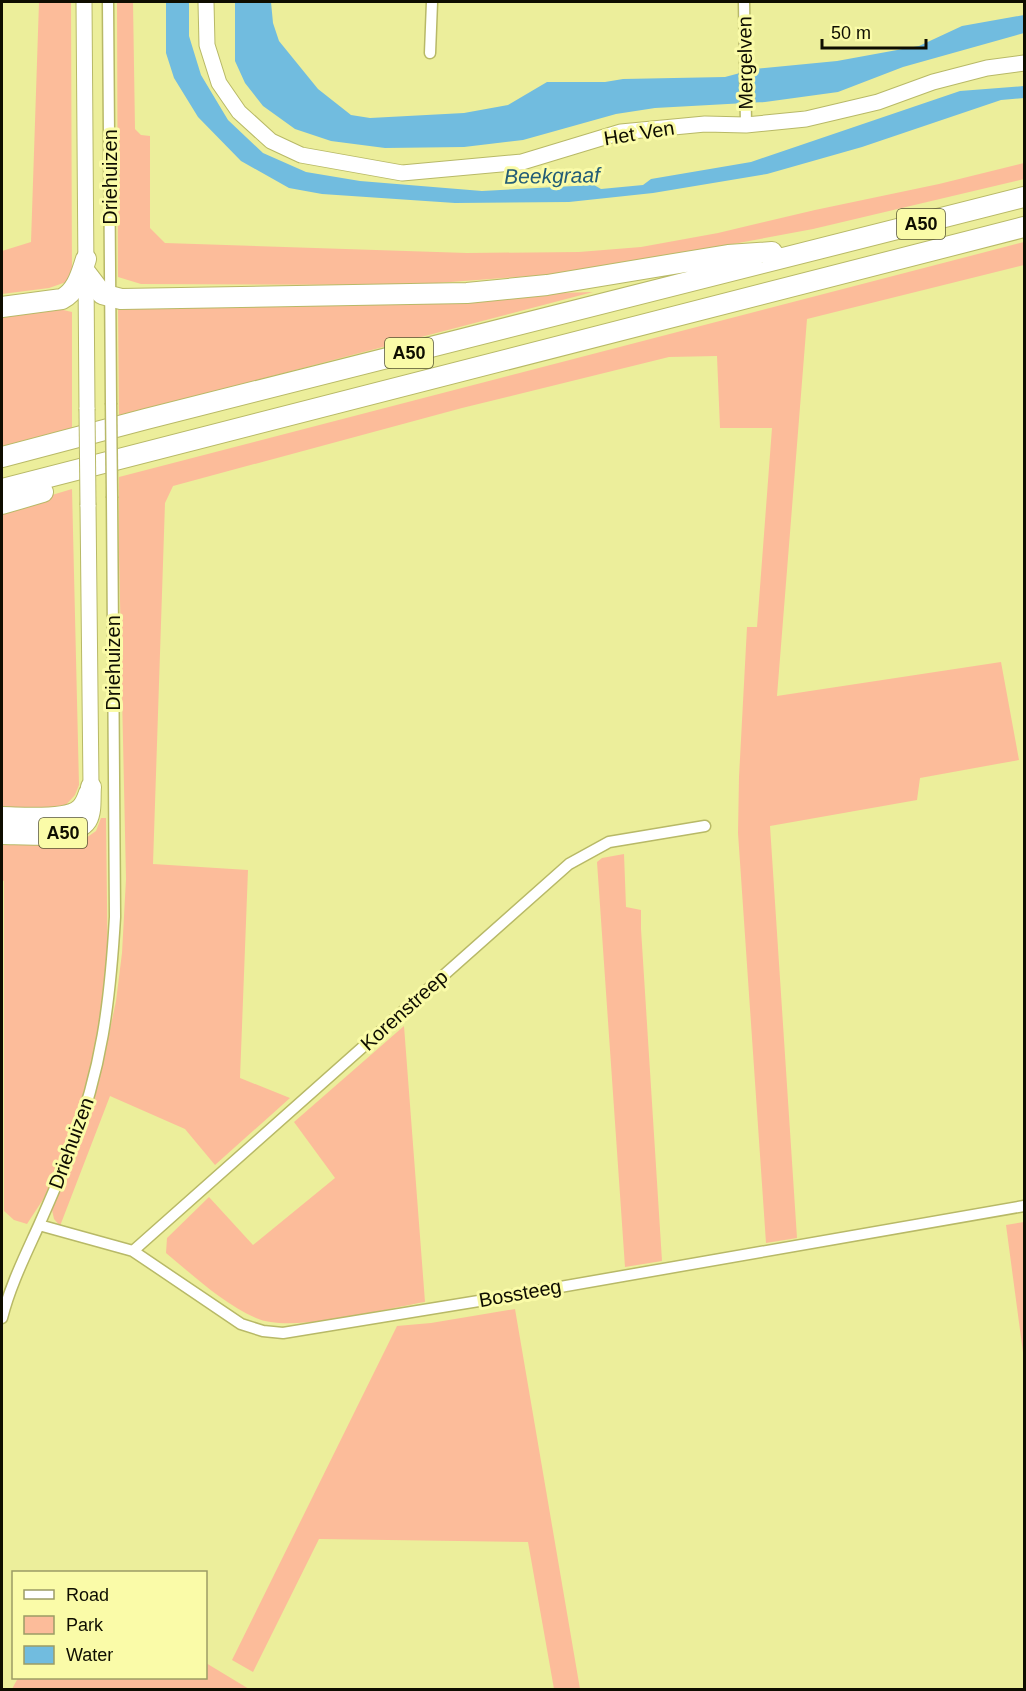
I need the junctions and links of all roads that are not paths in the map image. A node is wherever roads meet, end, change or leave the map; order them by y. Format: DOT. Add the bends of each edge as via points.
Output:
graph roads {
  1 [pos="84,2"];
  2 [pos="108,2"];
  3 [pos="206,2"];
  4 [pos="432,2"];
  5 [pos="744,2"];
  6 [pos="430,53"];
  7 [pos="1024,63"];
  8 [pos="746,125"];
  9 [pos="1024,197"];
  10 [pos="1024,227"];
  11 [pos="817,250"];
  12 [pos="86,266"];
  13 [pos="111,297"];
  14 [pos="2,307"];
  15 [pos="135,455"];
  16 [pos="2,457"];
  17 [pos="2,489"];
  18 [pos="2,504"];
  19 [pos="90,787"];
  20 [pos="2,817"];
  21 [pos="705,826"];
  22 [pos="2,834"];
  23 [pos="1024,1206"];
  24 [pos="39,1224"];
  25 [pos="133,1251"];
  26 [pos="3,1301"];
  27 [pos="2,1318"];
  1 -- 12 [label="street, Driehuizen"];
  2 -- 13 [label="street, Driehuizen"];
  3 -- 8 [label="street, Het Ven" via="207,45 219,83 239,112 263,134 301,155 402,173 454,170 522,162 621,132 705,124"];
  4 -- 6 [label="street"];
  5 -- 8 [label="street, Mergelven"];
  7 -- 8 [label="street, Het Ven" via="987,68 878,102 806,119"];
  9 -- 11 [label="highway, A50"];
  10 -- 15 [label="highway, A50"];
  11 -- 13 [label="highway, A50" via="728,255 559,283 467,293"];
  11 -- 16 [label="highway, A50"];
  12 -- 13 [label="highway" via="102,294"];
  12 -- 14 [label="highway" via="76,287 62,299"];
  12 -- 19 [label="street, Driehuizen, bridge"];
  13 -- 24 [label="street, Driehuizen, bridge" via="115,917 111,986 95,1075"];
  15 -- 17 [label="highway, A50"];
  15 -- 18 [label="highway, A50"];
  19 -- 20 [label="highway, A50" via="84,805 72,814"];
  19 -- 22 [label="highway, A50" via="88,816 75,828 58,834"];
  21 -- 25 [label="street, Korenstreep" via="609,842 569,864"];
  23 -- 25 [label="street, Bossteeg" via="283,1333 241,1324"];
  24 -- 25 [label="street, Bossteeg"];
  24 -- 26 [label="street, Driehuizen"];
  26 -- 27 [label="street, Driehuizen"];
}
